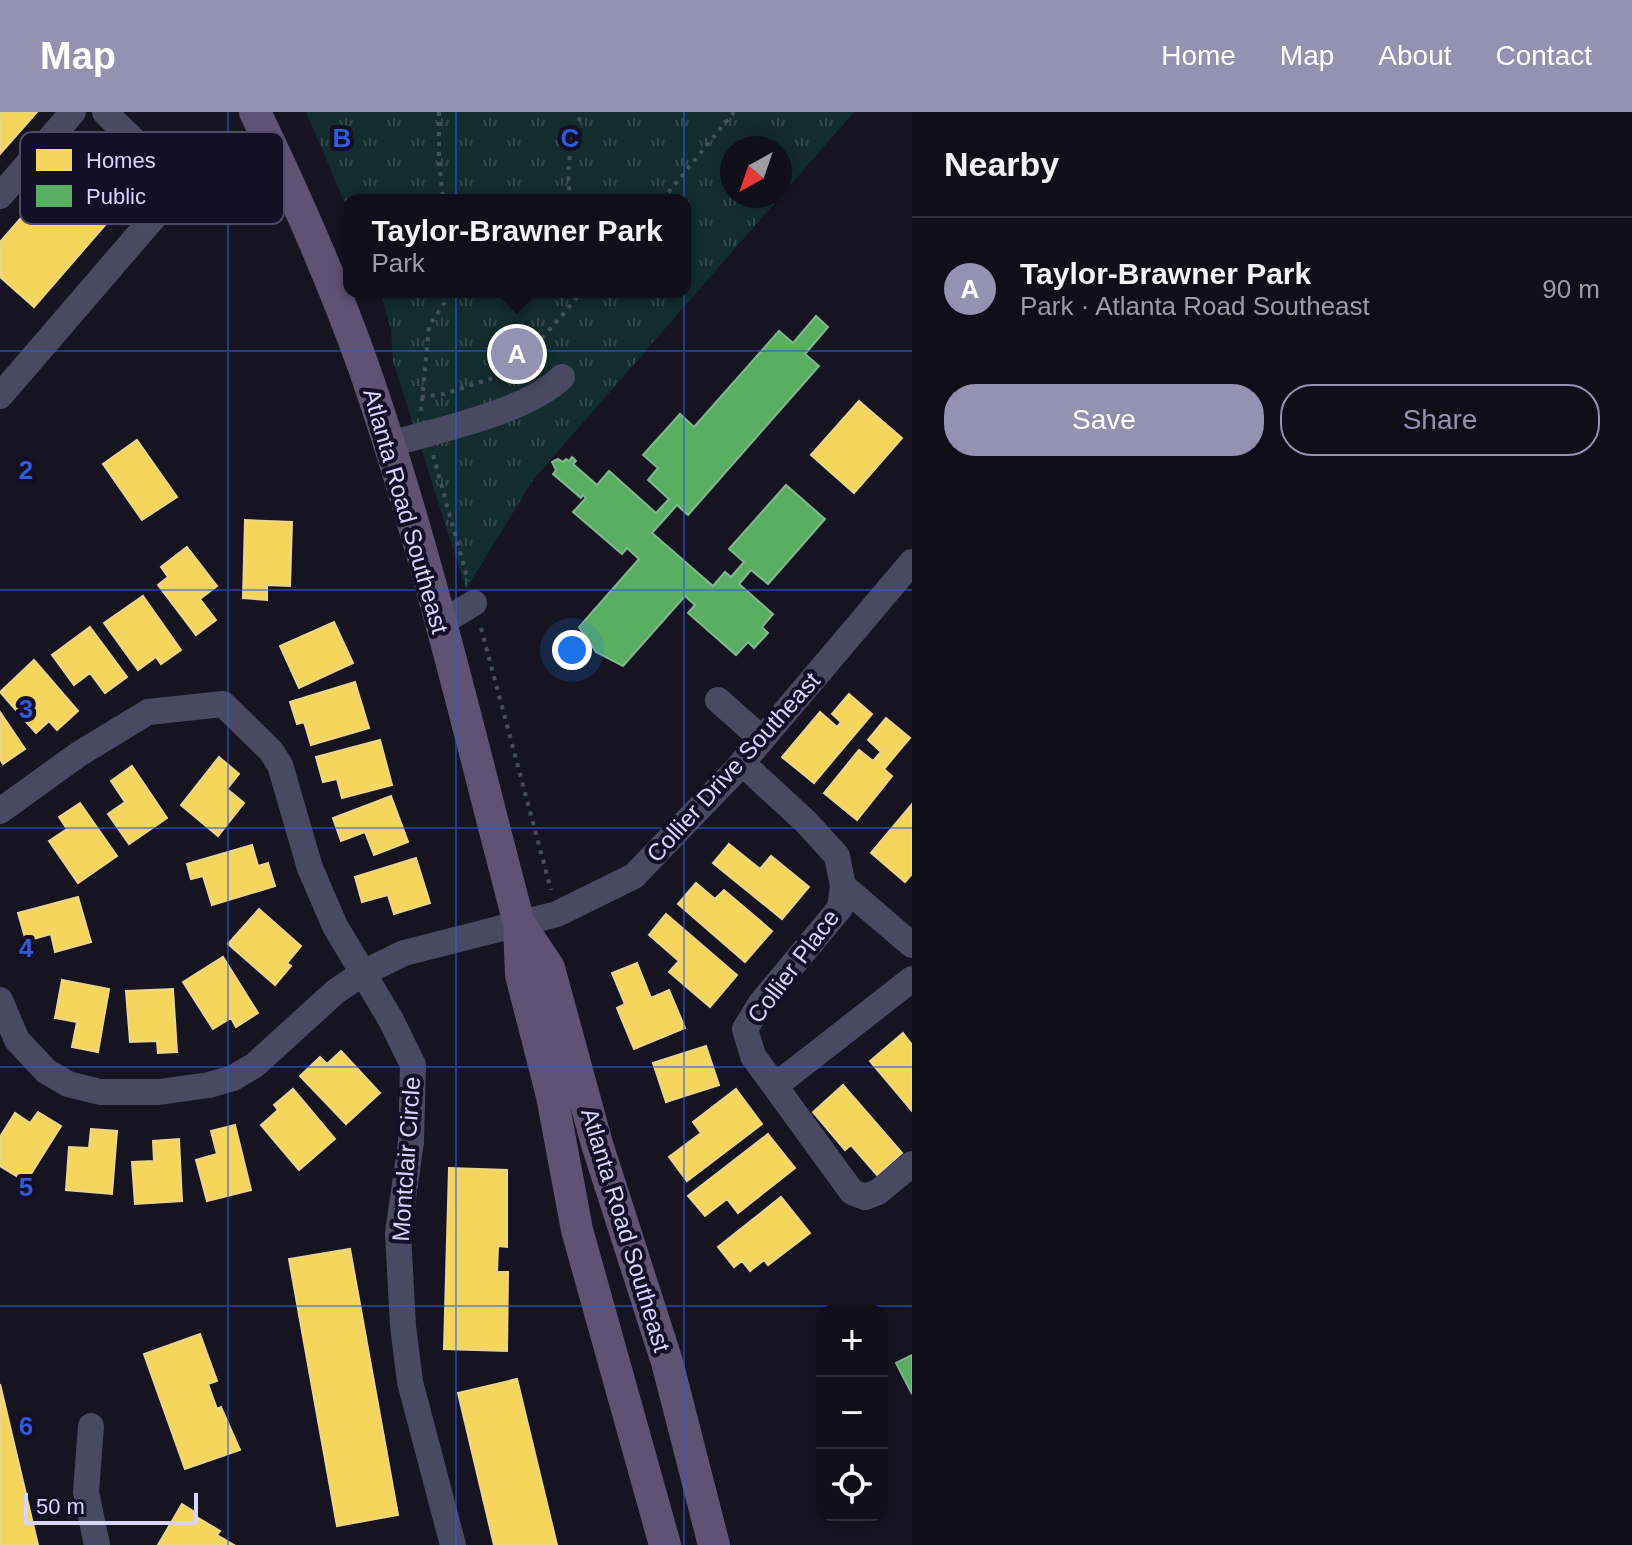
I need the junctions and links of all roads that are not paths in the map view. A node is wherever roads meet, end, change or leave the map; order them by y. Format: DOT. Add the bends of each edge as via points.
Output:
graph roads {
  1 [pos="73,112"];
  2 [pos="105,112"];
  3 [pos="255,112"];
  4 [pos="56,132"];
  5 [pos="124,132"];
  6 [pos="264,132"];
  7 [pos="20,173"];
  8 [pos="284,173"];
  9 [pos="0,196"];
  10 [pos="148,224"];
  11 [pos="562,377"];
  12 [pos="0,396"];
  13 [pos="388,445"];
  14 [pos="912,562"];
  15 [pos="474,603"];
  16 [pos="439,624"];
  17 [pos="718,700"];
  18 [pos="762,739"];
  19 [pos="742,763"];
  20 [pos="0,811"];
  21 [pos="843,886"];
  22 [pos="519,923"];
  23 [pos="912,945"];
  24 [pos="363,973"];
  25 [pos="912,979"];
  26 [pos="0,1000"];
  27 [pos="775,1086"];
  28 [pos="912,1164"];
  29 [pos="91,1426"];
  30 [pos="651,1493"];
  31 [pos="97,1545"];
  32 [pos="453,1545"];
  33 [pos="665,1545"];
  34 [pos="698,1545"];
  35 [pos="714,1545"];
  1 -- 4 [label="street"];
  2 -- 5 [label="street"];
  3 -- 6 [label="main road, Atlanta Road Southeast"];
  7 -- 9 [label="street"];
  8 -- 13 [label="main road, Atlanta Road Southeast" via="362,365"];
  10 -- 12 [label="street"];
  11 -- 13 [label="street" via="523,404"];
  13 -- 16 [label="main road, Atlanta Road Southeast"];
  14 -- 18 [label="street, Collier Drive Southeast"];
  15 -- 16 [label="street"];
  16 -- 22 [label="main road, Atlanta Road Southeast"];
  17 -- 18 [label="street"];
  18 -- 19 [label="street, Collier Drive Southeast"];
  19 -- 21 [label="street, Collier Place" via="837,856"];
  19 -- 22 [label="street, Collier Drive Southeast" via="634,876 567,911"];
  20 -- 24 [label="street, Montclair Circle" via="148,712 223,704 280,765 310,868"];
  21 -- 23 [label="street, Collier Place"];
  21 -- 27 [label="street, Collier Place" via="840,908 745,1029 753,1056"];
  22 -- 24 [label="street" via="404,953"];
  22 -- 30 [label="main road, Atlanta Road Southeast" via="521,975 552,1096 577,1230"];
  22 -- 35 [label="main road, Atlanta Road Southeast" via="549,968 597,1144 667,1362"];
  24 -- 26 [label="street" via="233,1078 159,1092 100,1092 68,1084 46,1071 17,1040"];
  24 -- 32 [label="street, Montclair Circle" via="413,1065 411,1142 398,1233 403,1326 410,1382"];
  25 -- 27 [label="street"];
  27 -- 28 [label="street, Collier Place" via="852,1192 865,1197 878,1192"];
  29 -- 31 [label="street" via="86,1492"];
  30 -- 33 [label="main road, Atlanta Road Southeast"];
  30 -- 34 [label="main road" via="664,1486 687,1500"];
}
